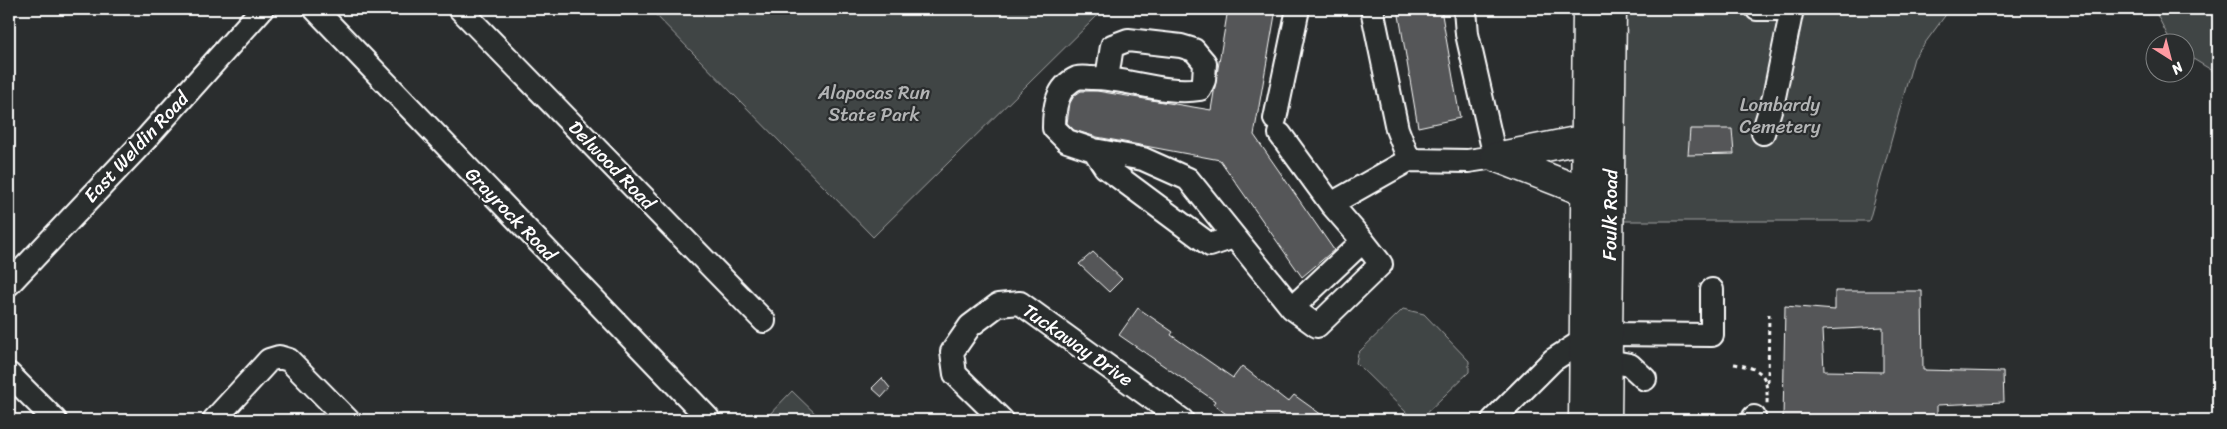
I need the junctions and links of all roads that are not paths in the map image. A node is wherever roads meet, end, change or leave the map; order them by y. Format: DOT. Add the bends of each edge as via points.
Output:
graph roads {
  1 [pos="262,9"];
  2 [pos="315,9"];
  3 [pos="460,9"];
  4 [pos="1298,9"];
  5 [pos="1372,9"];
  6 [pos="1465,9"];
  7 [pos="1587,9"];
  8 [pos="1612,9"];
  9 [pos="1757,9"];
  10 [pos="1788,9"];
  11 [pos="1792,9"];
  12 [pos="1107,78"];
  13 [pos="1763,133"];
  14 [pos="1586,139"];
  15 [pos="1094,150"];
  16 [pos="1495,157"];
  17 [pos="1410,160"];
  18 [pos="1585,192"];
  19 [pos="1331,204"];
  20 [pos="1234,236"];
  21 [pos="1363,241"];
  22 [pos="9,284"];
  23 [pos="1712,290"];
  24 [pos="1292,308"];
  25 [pos="764,321"];
  26 [pos="1596,337"];
  27 [pos="1608,361"];
  28 [pos="9,374"];
  29 [pos="1645,378"];
  30 [pos="708,418"];
  31 [pos="55,420"];
  32 [pos="214,420"];
  33 [pos="348,420"];
  34 [pos="1002,420"];
  35 [pos="1182,420"];
  36 [pos="1493,420"];
  37 [pos="1583,420"];
  38 [pos="1607,420"];
  1 -- 22 [label="street, East Weldin Road" via="145,140"];
  2 -- 30 [label="street, Grayrock Road"];
  3 -- 25 [label="street, Delwood Road"];
  4 -- 19 [label="street" via="1278,126"];
  5 -- 17 [label="street" via="1397,129"];
  6 -- 16 [label="street" via="1467,34"];
  7 -- 14 [label="main road, Foulk Road"];
  8 -- 26 [label="main road, Foulk Road"];
  9 -- 10 [label="street"];
  11 -- 13 [label="street" via="1774,97"];
  12 -- 15 [label="street" via="1078,78 1061,91 1054,108 1054,128 1067,141"];
  14 -- 16 [label="main road"];
  14 -- 18 [label="main road, Foulk Road"];
  15 -- 20 [label="street" via="1143,159 1188,179"];
  15 -- 20 [label="street" via="1104,167 1210,245"];
  16 -- 17 [label="street" via="1468,161"];
  16 -- 18 [label="main road"];
  17 -- 19 [label="street"];
  18 -- 26 [label="main road, Foulk Road"];
  19 -- 21 [label="street"];
  20 -- 24 [label="street"];
  21 -- 24 [label="street"];
  21 -- 24 [label="street" via="1382,264 1317,326"];
  23 -- 26 [label="street" via="1712,335"];
  26 -- 27 [label="main road, Foulk Road"];
  26 -- 36 [label="street" via="1553,360"];
  26 -- 37 [label="main road, Foulk Road"];
  27 -- 29 [label="street" via="1630,365"];
  27 -- 38 [label="main road, Foulk Road"];
  28 -- 31 [label="street"];
  32 -- 33 [label="street" via="269,360 279,357 289,360"];
  34 -- 35 [label="street, Tuckaway Drive" via="955,374 952,352 970,326 998,305 1020,303"];
}
